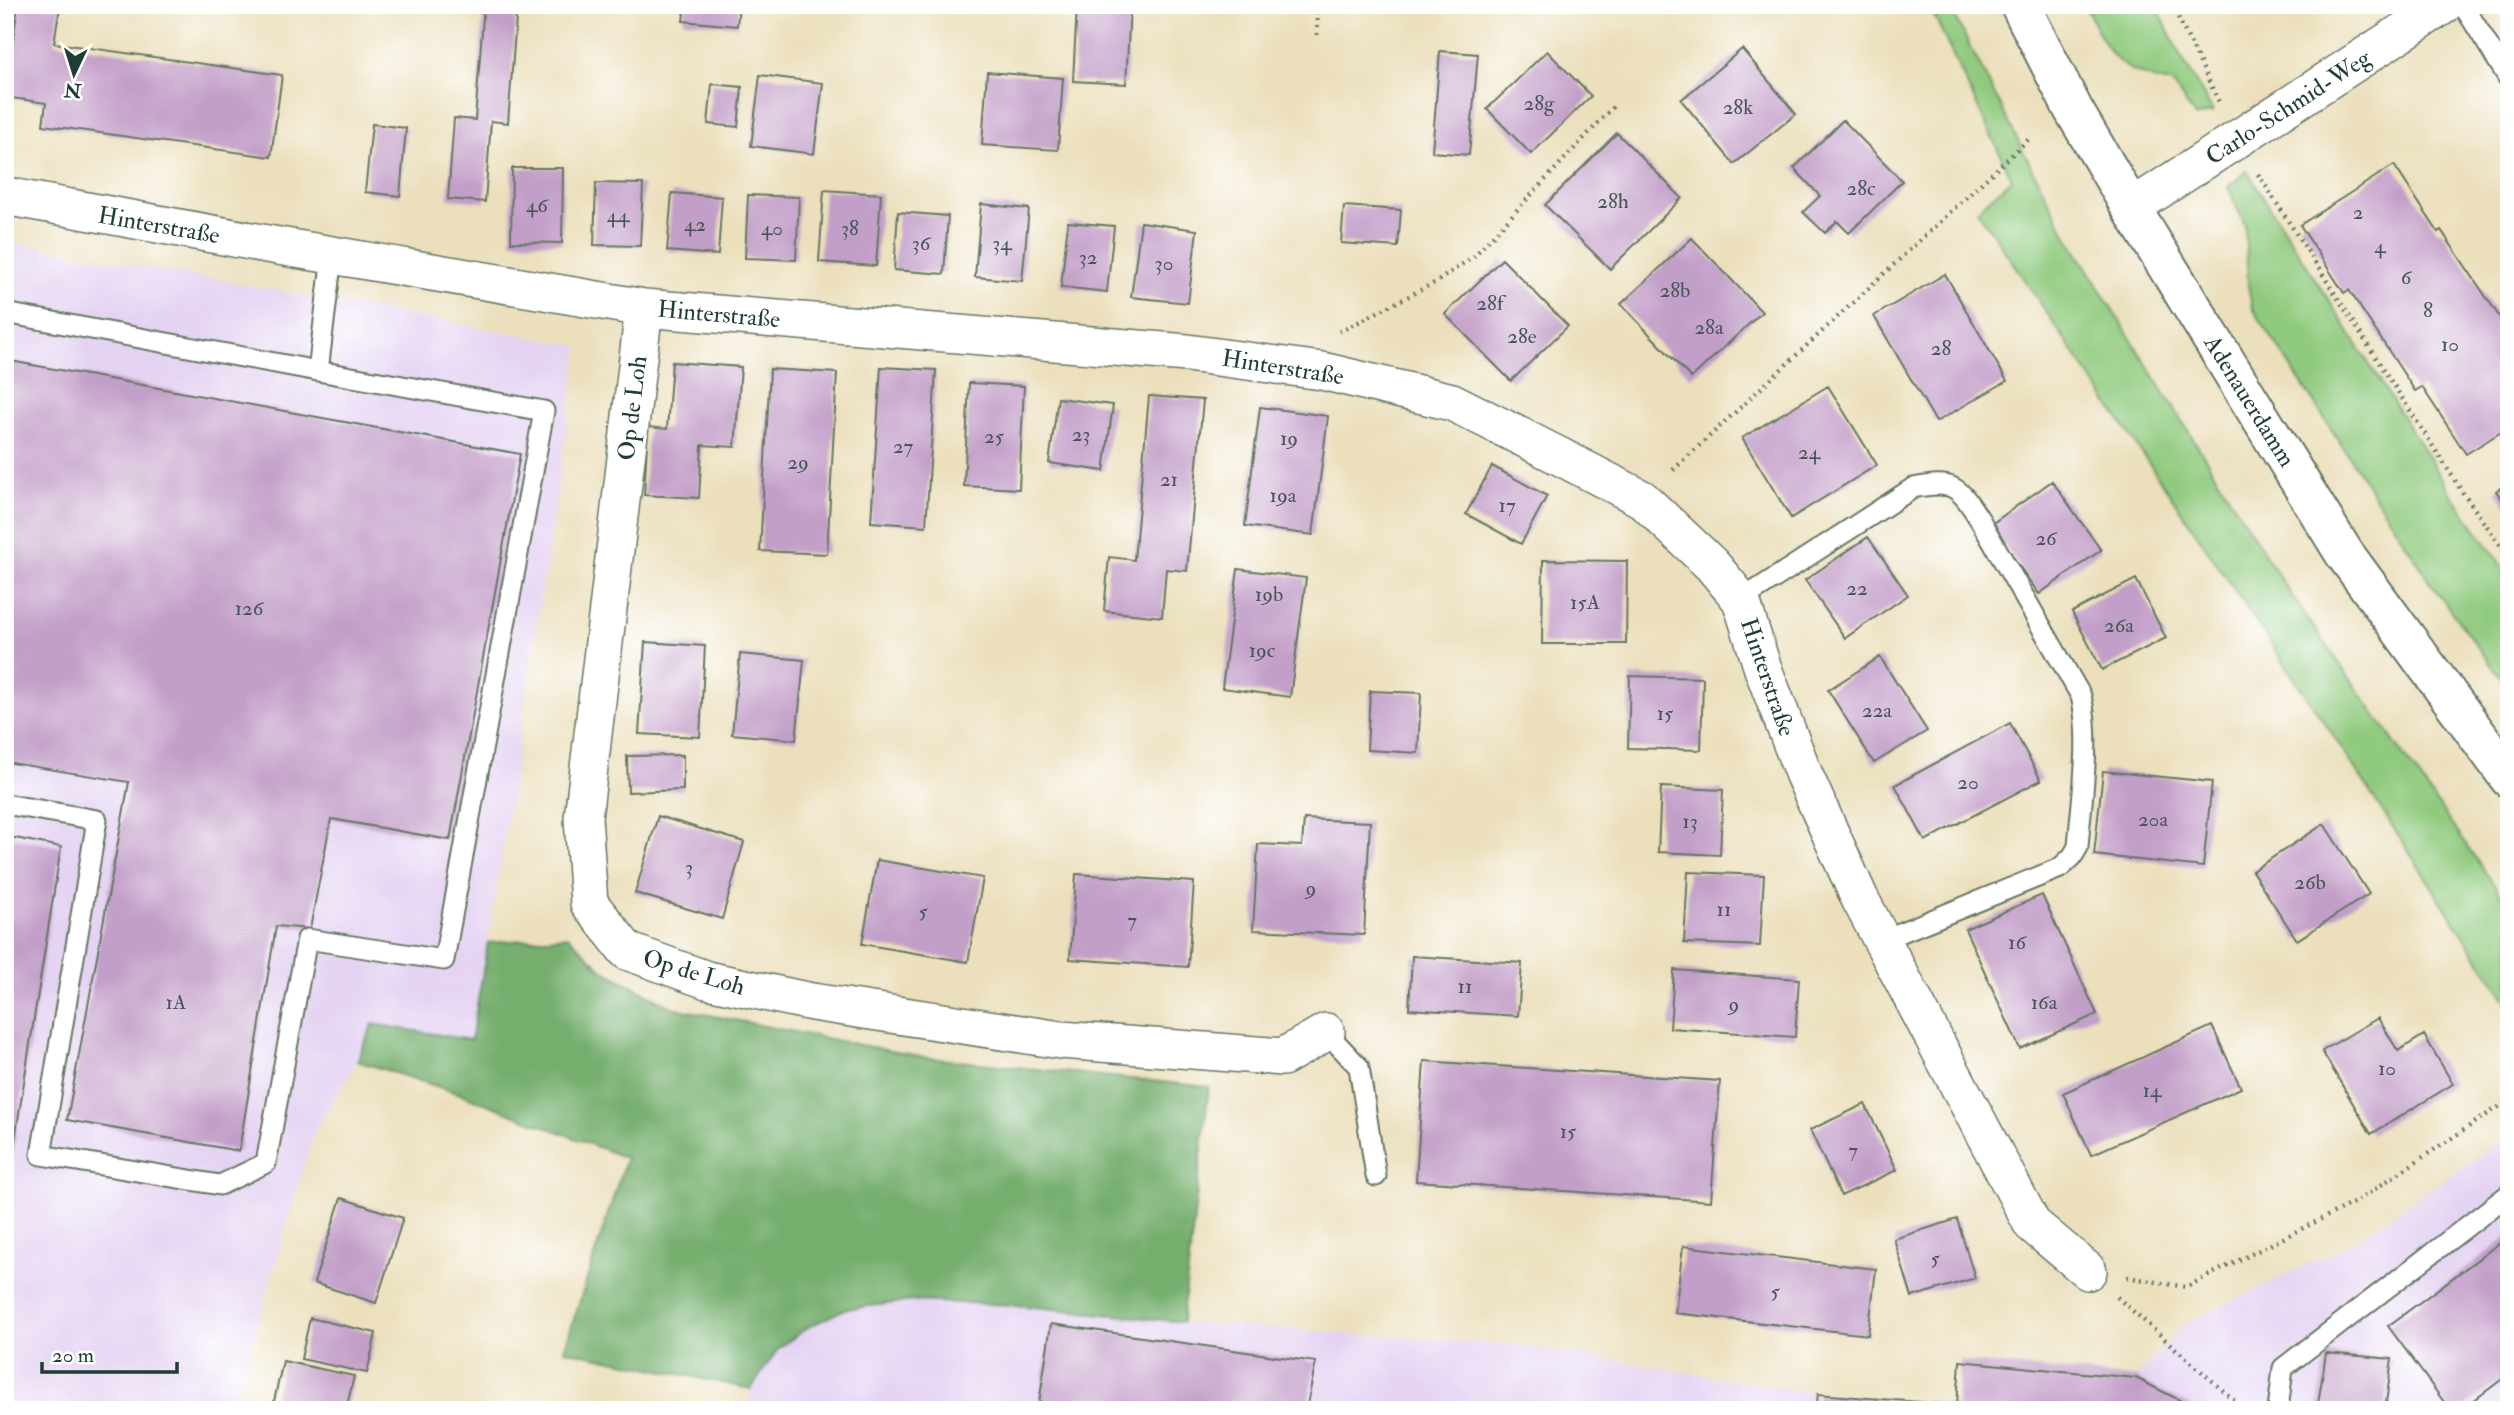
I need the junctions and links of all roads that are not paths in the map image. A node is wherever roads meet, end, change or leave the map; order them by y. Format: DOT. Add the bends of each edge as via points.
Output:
graph roads {
  1 [pos="2020,5"];
  2 [pos="2444,5"];
  3 [pos="2463,5"];
  4 [pos="2509,79"];
  5 [pos="5,197"];
  6 [pos="2131,208"];
  7 [pos="332,256"];
  8 [pos="643,308"];
  9 [pos="5,313"];
  10 [pos="318,372"];
  11 [pos="1741,600"];
  12 [pos="2509,778"];
  13 [pos="5,804"];
  14 [pos="1882,940"];
  15 [pos="1326,1032"];
  16 [pos="1376,1175"];
  17 [pos="2509,1194"];
  18 [pos="2088,1271"];
  19 [pos="2278,1410"];
  1 -- 6 [label="street, Adenauerdamm"];
  2 -- 6 [label="street, Carlo-Schmid-Weg"];
  3 -- 4 [label="lane"];
  5 -- 7 [label="street, Hinterstraße"];
  6 -- 12 [label="street, Adenauerdamm" via="2344,553"];
  7 -- 8 [label="street, Hinterstraße"];
  7 -- 10 [label="lane"];
  8 -- 11 [label="street, Hinterstraße" via="1187,353 1322,370 1452,402 1642,499 1712,565"];
  8 -- 15 [label="street, Op de Loh" via="583,818 589,903 626,951 707,981 1061,1040 1283,1058"];
  9 -- 10 [label="lane"];
  10 -- 13 [label="lane" via="544,411 444,960 307,939 266,1163 220,1185 41,1155 97,820"];
  11 -- 14 [label="street, Hinterstraße" via="1804,775"];
  11 -- 14 [label="lane" via="1913,488 1950,484 1980,520 2081,696 2086,728 2078,847 2072,857 2060,868"];
  14 -- 18 [label="street, Hinterstraße" via="2032,1224"];
  15 -- 16 [label="lane" via="1359,1067"];
  17 -- 19 [label="lane" via="2283,1368"];
}
